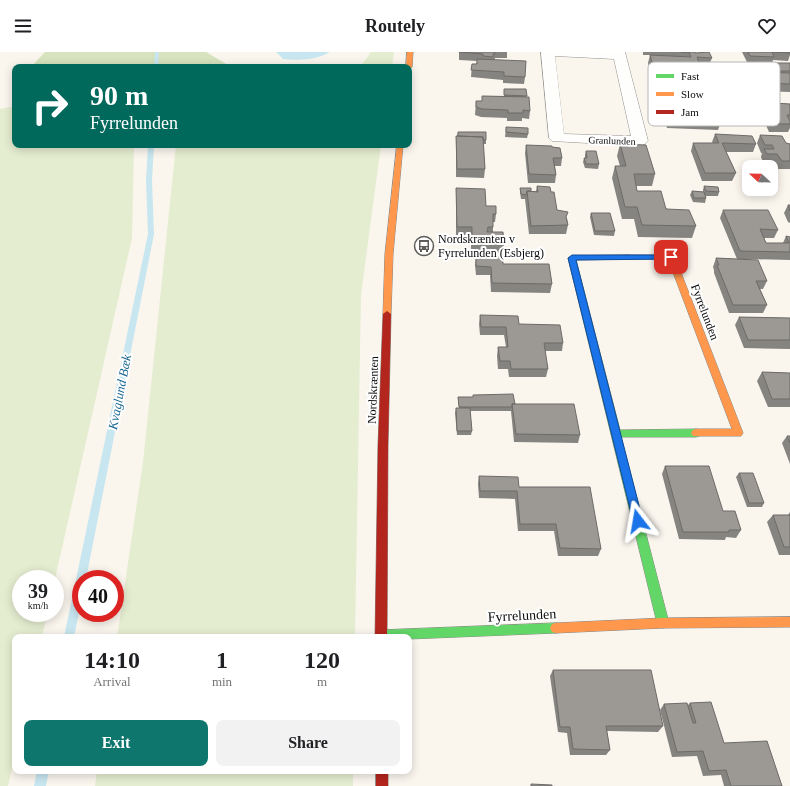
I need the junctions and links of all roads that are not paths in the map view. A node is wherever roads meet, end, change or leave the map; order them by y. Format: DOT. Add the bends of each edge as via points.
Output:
graph roads {
  1 [pos="410,52"];
  2 [pos="548,52"];
  3 [pos="409,64"];
  4 [pos="400,148"];
  5 [pos="616,434"];
  6 [pos="790,622"];
  7 [pos="663,623"];
  8 [pos="381,634"];
  9 [pos="412,635"];
  10 [pos="382,774"];
  11 [pos="382,786"];
  1 -- 3 [label="street"];
  2 -- 2 [label="street, Granlunden" via="557,138 640,141 620,55"];
  4 -- 8 [label="street, Nordskrænten" via="389,254"];
  5 -- 5 [label="street, Fyrrelunden" via="572,258 671,257 738,433"];
  5 -- 7 [label="street, Fyrrelunden"];
  6 -- 7 [label="street, Fyrrelunden"];
  7 -- 9 [label="street, Fyrrelunden"];
  10 -- 11 [label="street"];
}
